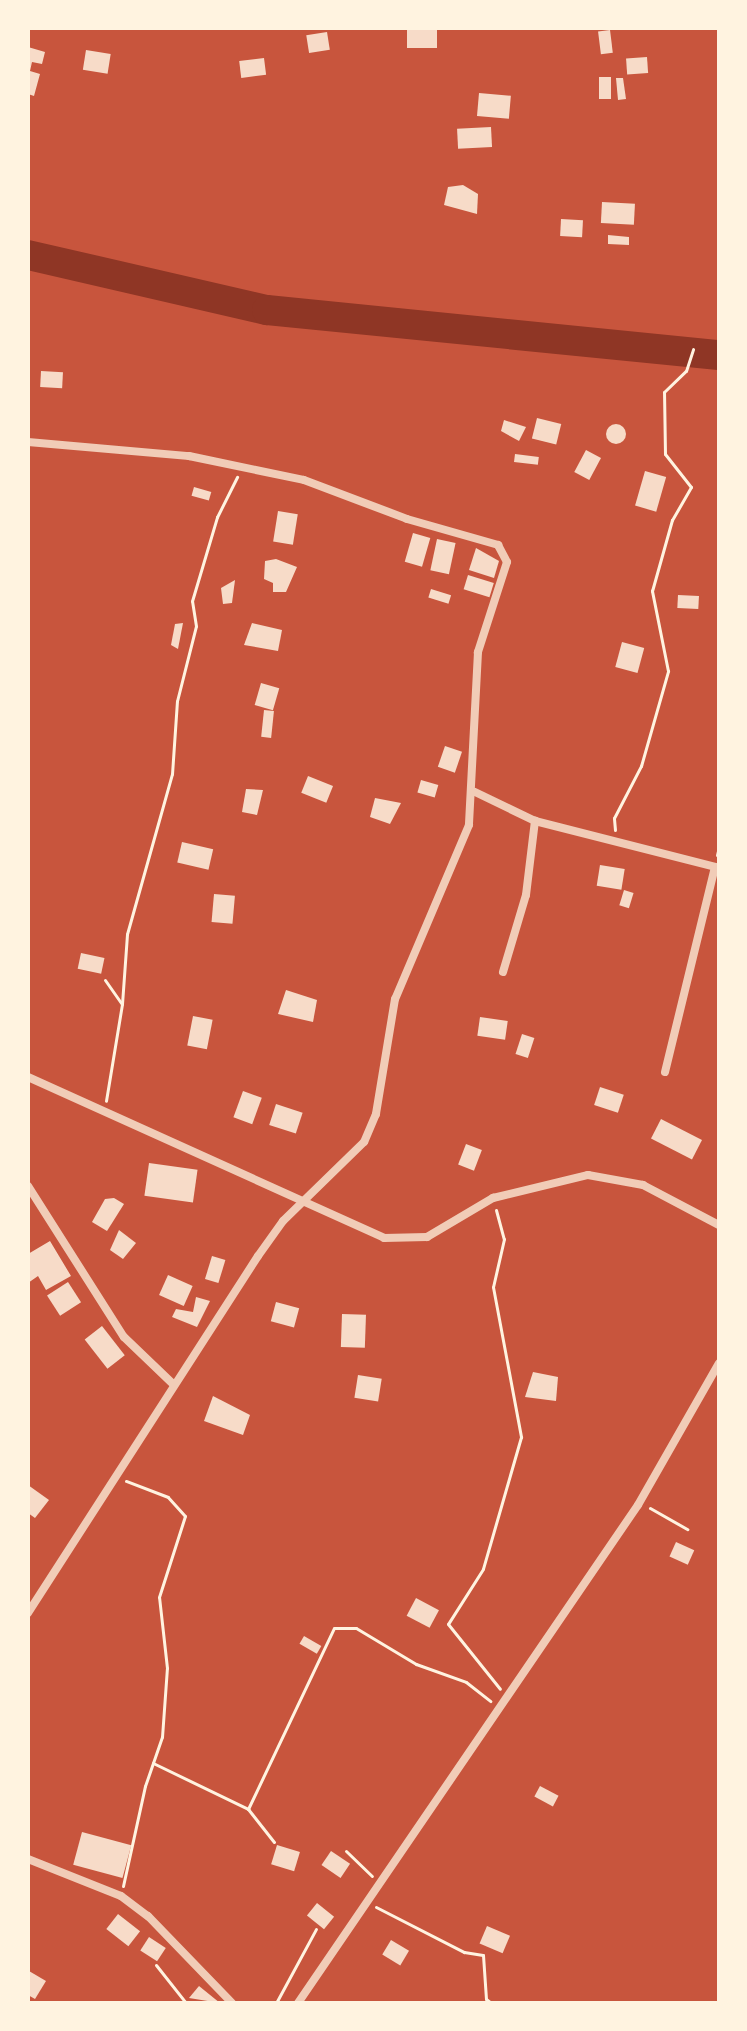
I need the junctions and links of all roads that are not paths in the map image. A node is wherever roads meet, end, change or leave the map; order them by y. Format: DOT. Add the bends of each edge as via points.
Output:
graph roads {
  1 [pos="28,442"];
  2 [pos="475,792"];
  3 [pos="535,821"];
  4 [pos="503,972"];
  5 [pos="665,1072"];
  6 [pos="28,1077"];
  7 [pos="28,1186"];
  8 [pos="300,1204"];
  9 [pos="719,1225"];
  10 [pos="719,1363"];
  11 [pos="174,1385"];
  12 [pos="28,1613"];
  13 [pos="28,1859"];
  14 [pos="232,2003"];
  15 [pos="298,2003"];
  1 -- 2 [label="street" via="88,444 243,466 328,487 504,551 506,575 478,652 471,736"];
  2 -- 3 [label="street"];
  2 -- 8 [label="street" via="449,882 395,999 370,1128 333,1176"];
  3 -- 4 [label="street" via="526,895"];
  3 -- 5 [label="street" via="715,867"];
  6 -- 8 [label="street"];
  7 -- 11 [label="street" via="124,1337"];
  8 -- 9 [label="street" via="369,1233 402,1240 427,1237 493,1198 588,1175 643,1185"];
  8 -- 11 [label="street" via="258,1256"];
  10 -- 15 [label="street" via="640,1502"];
  11 -- 12 [label="street"];
  13 -- 14 [label="street" via="121,1896 148,1916"];
}
